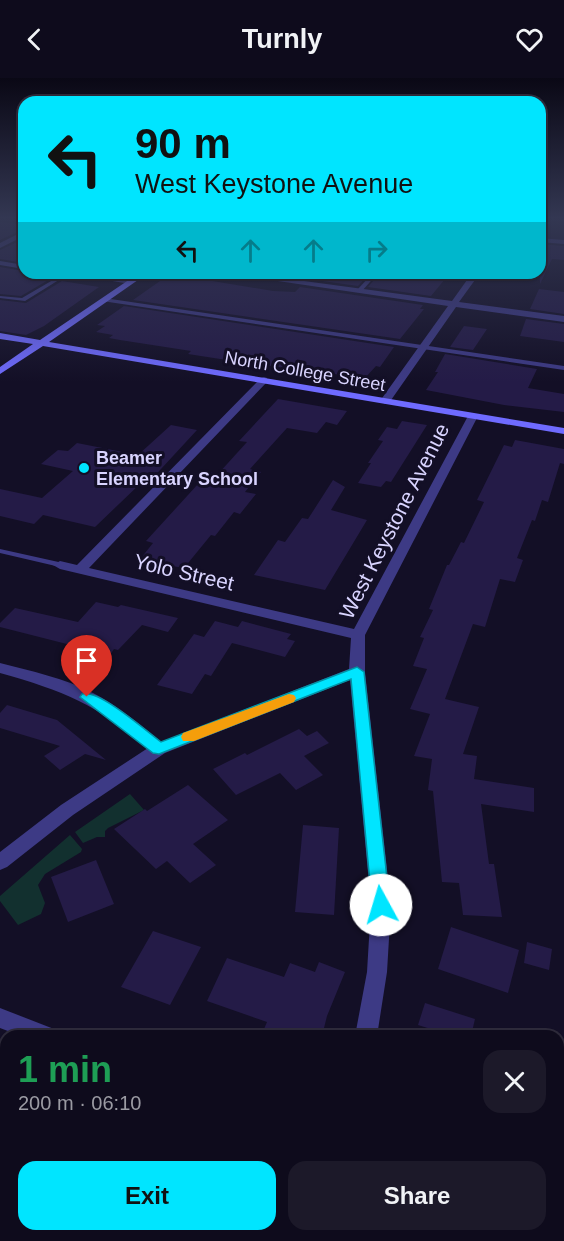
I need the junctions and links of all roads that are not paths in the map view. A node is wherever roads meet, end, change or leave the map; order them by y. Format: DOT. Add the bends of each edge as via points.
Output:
graph roads {
  1 [pos="59,279"];
  2 [pos="110,279"];
  3 [pos="135,279"];
  4 [pos="272,279"];
  5 [pos="370,279"];
  6 [pos="472,279"];
  7 [pos="130,282"];
  8 [pos="359,291"];
  9 [pos="0,297"];
  10 [pos="104,300"];
  11 [pos="453,304"];
  12 [pos="564,319"];
  13 [pos="0,336"];
  14 [pos="41,343"];
  15 [pos="424,347"];
  16 [pos="564,368"];
  17 [pos="0,371"];
  18 [pos="264,380"];
  19 [pos="385,401"];
  20 [pos="473,416"];
  21 [pos="564,431"];
  22 [pos="0,551"];
  23 [pos="60,565"];
  24 [pos="81,569"];
  25 [pos="358,635"];
  26 [pos="0,668"];
  27 [pos="357,672"];
  28 [pos="159,749"];
  29 [pos="0,862"];
  30 [pos="0,1018"];
  31 [pos="31,1030"];
  32 [pos="367,1030"];
  1 -- 9 [label="lane" via="23,300"];
  2 -- 7 [label="street"];
  3 -- 7 [label="street"];
  4 -- 8 [label="street"];
  5 -- 8 [label="lane"];
  6 -- 11 [label="street"];
  7 -- 10 [label="street"];
  8 -- 11 [label="street"];
  10 -- 14 [label="street"];
  10 -- 15 [label="lane"];
  11 -- 12 [label="street"];
  11 -- 15 [label="street"];
  13 -- 14 [label="street, North College Street"];
  14 -- 17 [label="street"];
  14 -- 18 [label="street, North College Street"];
  15 -- 16 [label="lane"];
  15 -- 19 [label="street"];
  18 -- 19 [label="street, North College Street"];
  18 -- 24 [label="street"];
  19 -- 20 [label="street, North College Street"];
  20 -- 21 [label="street, North College Street"];
  20 -- 25 [label="street, West Keystone Avenue"];
  22 -- 23 [label="lane, Yolo Street"];
  23 -- 24 [label="street, Yolo Street"];
  24 -- 25 [label="street, Yolo Street"];
  25 -- 27 [label="street, West Keystone Avenue"];
  26 -- 28 [label="street" via="87,697"];
  27 -- 28 [label="street"];
  27 -- 32 [label="street, West Keystone Avenue" via="381,905 377,972"];
  28 -- 29 [label="street" via="67,810"];
  30 -- 31 [label="street"];
}
